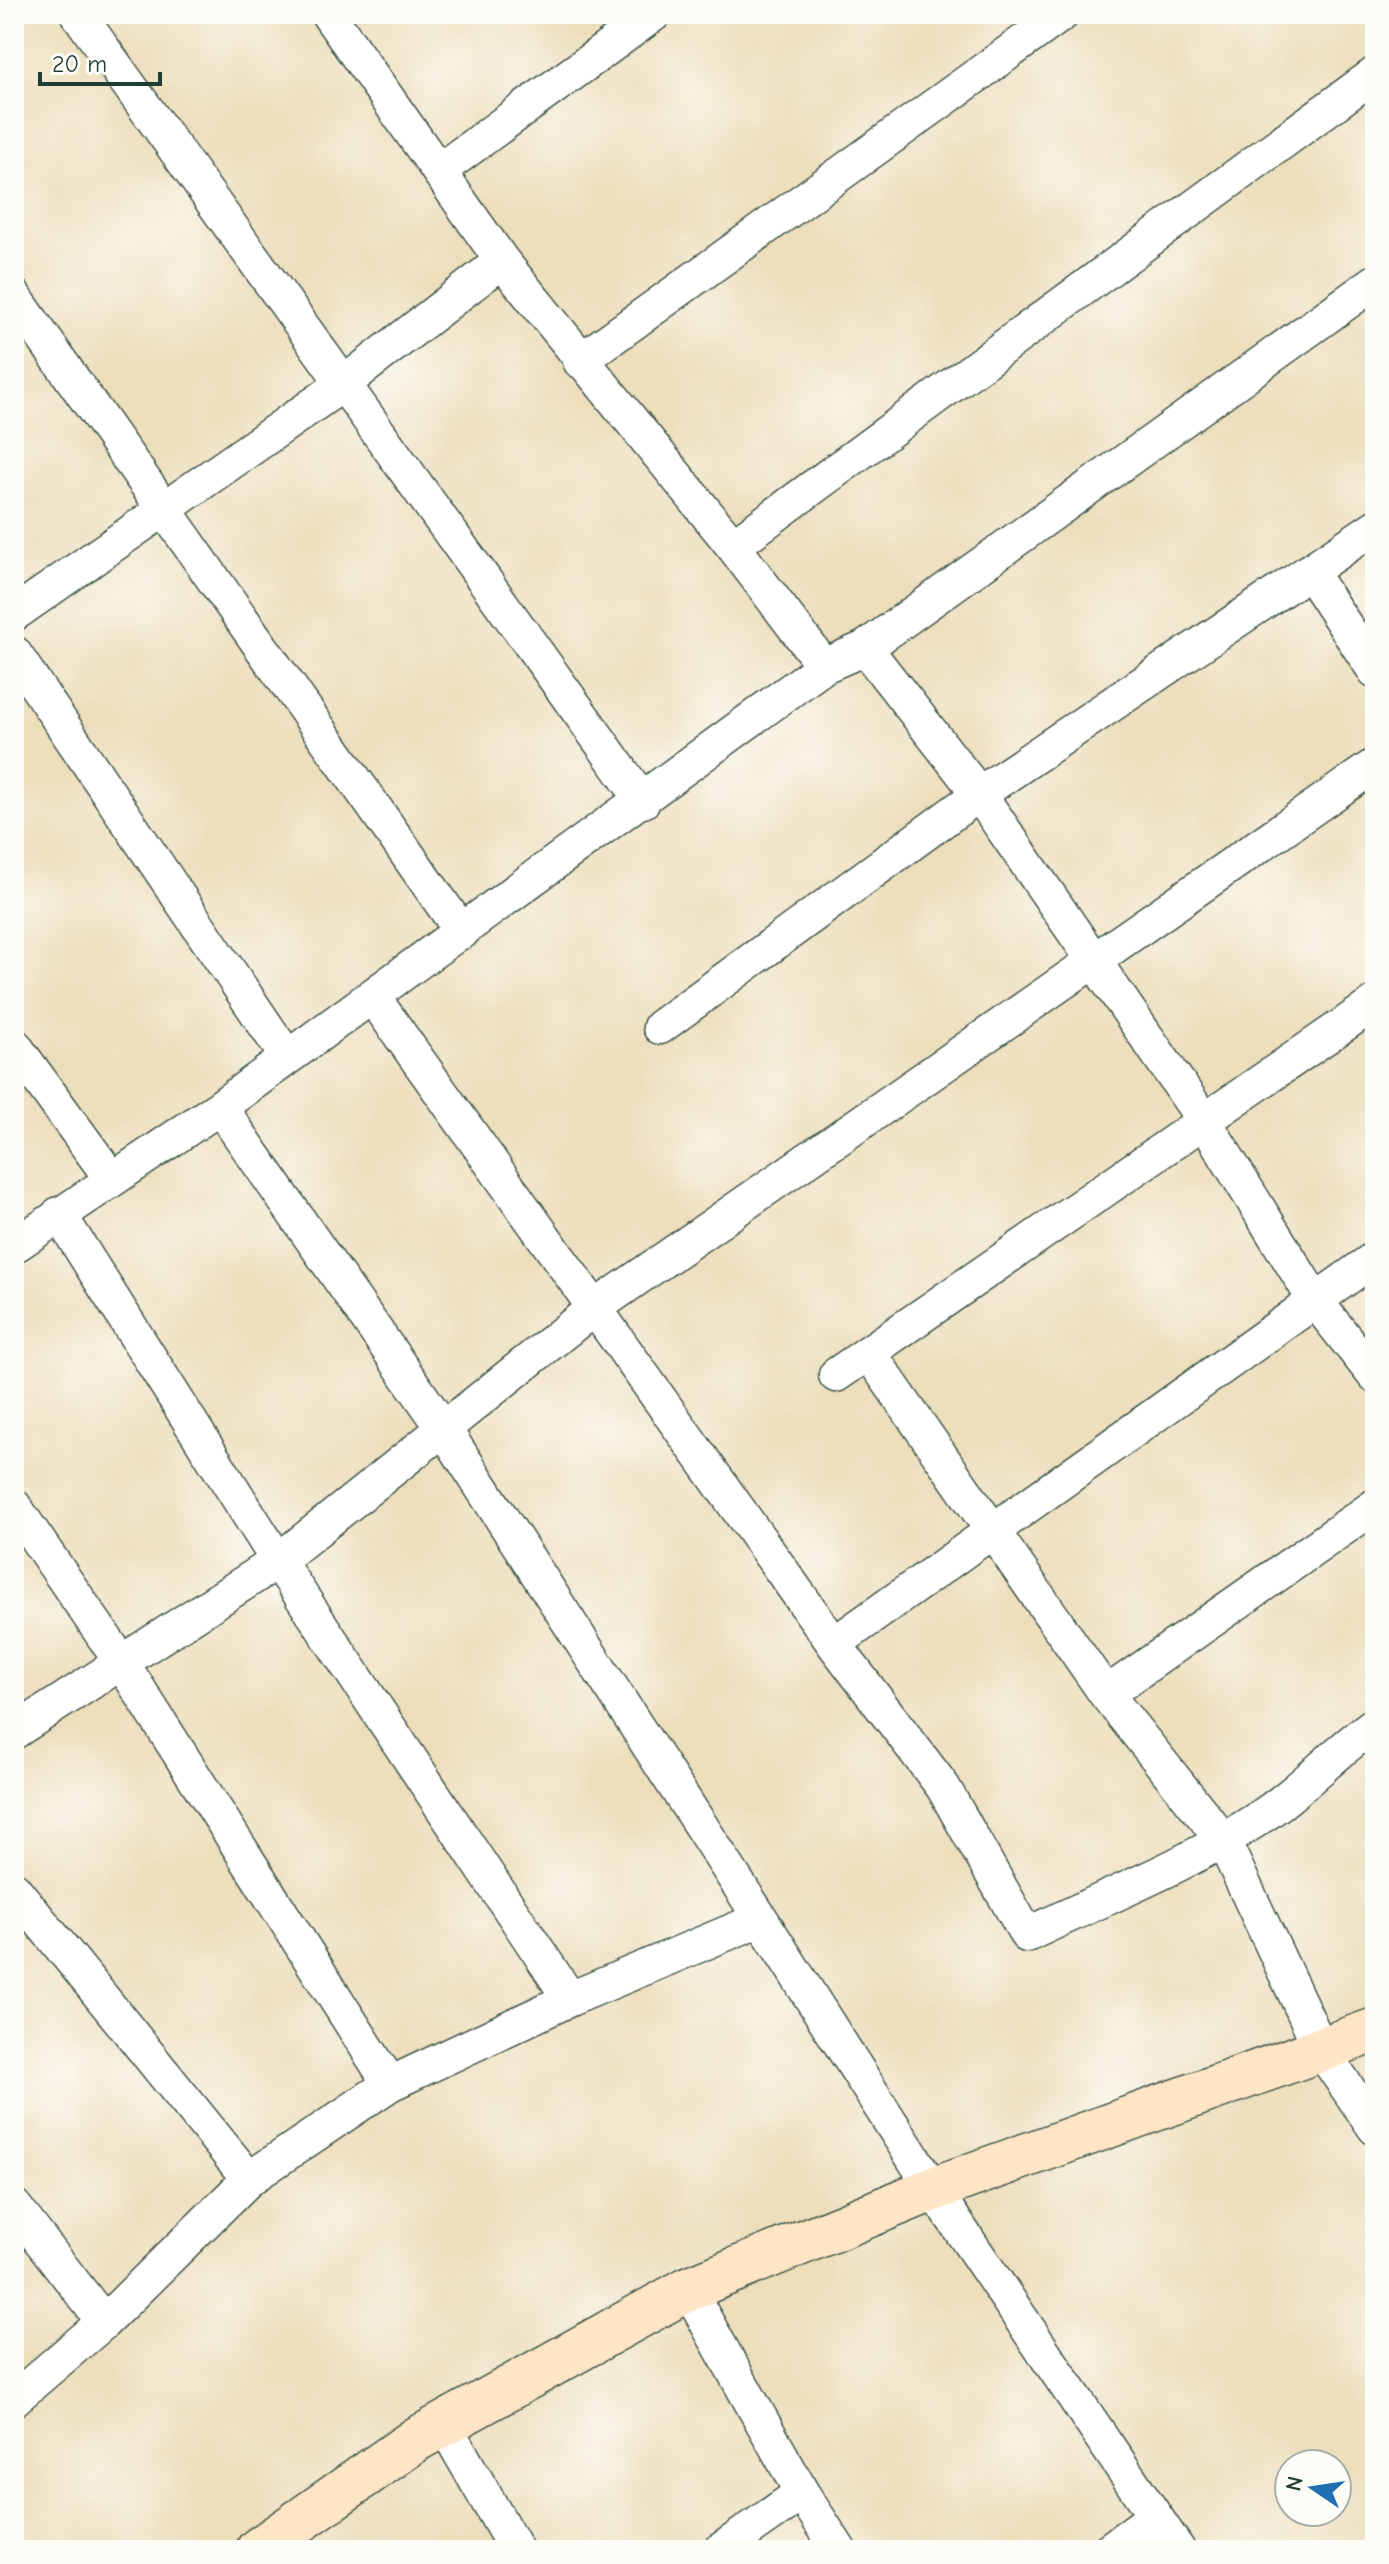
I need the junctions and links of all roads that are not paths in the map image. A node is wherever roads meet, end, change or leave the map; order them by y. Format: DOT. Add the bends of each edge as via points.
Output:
graph roads {
  1 [pos="78,14"];
  2 [pos="328,14"];
  3 [pos="654,14"];
  4 [pos="1062,14"];
  5 [pos="1375,74"];
  6 [pos="440,170"];
  7 [pos="502,261"];
  8 [pos="1375,282"];
  9 [pos="14,296"];
  10 [pos="580,361"];
  11 [pos="343,384"];
  12 [pos="165,510"];
  13 [pos="1375,527"];
  14 [pos="733,546"];
  15 [pos="1311,574"];
  16 [pos="14,614"];
  17 [pos="865,648"];
  18 [pos="14,653"];
  19 [pos="824,666"];
  20 [pos="1375,671"];
  21 [pos="1375,765"];
  22 [pos="979,794"];
  23 [pos="643,801"];
  24 [pos="462,932"];
  25 [pos="1096,963"];
  26 [pos="373,997"];
  27 [pos="1375,1003"];
  28 [pos="660,1027"];
  29 [pos="14,1045"];
  30 [pos="287,1057"];
  31 [pos="220,1107"];
  32 [pos="1203,1119"];
  33 [pos="111,1178"];
  34 [pos="59,1214"];
  35 [pos="14,1246"];
  36 [pos="1375,1258"];
  37 [pos="1314,1299"];
  38 [pos="593,1309"];
  39 [pos="869,1353"];
  40 [pos="836,1375"];
  41 [pos="1375,1376"];
  42 [pos="444,1429"];
  43 [pos="14,1506"];
  44 [pos="1375,1506"];
  45 [pos="990,1531"];
  46 [pos="278,1561"];
  47 [pos="834,1644"];
  48 [pos="120,1660"];
  49 [pos="1106,1694"];
  50 [pos="1375,1724"];
  51 [pos="14,1732"];
  52 [pos="1223,1840"];
  53 [pos="14,1889"];
  54 [pos="761,1919"];
  55 [pos="570,1999"];
  56 [pos="1375,2030"];
  57 [pos="1322,2051"];
  58 [pos="390,2084"];
  59 [pos="1375,2128"];
  60 [pos="249,2179"];
  61 [pos="933,2189"];
  62 [pos="14,2206"];
  63 [pos="688,2289"];
  64 [pos="104,2322"];
  65 [pos="14,2399"];
  66 [pos="443,2423"];
  67 [pos="802,2493"];
  68 [pos="1155,2516"];
  69 [pos="258,2550"];
  70 [pos="516,2550"];
  71 [pos="721,2550"];
  72 [pos="839,2550"];
  73 [pos="1109,2550"];
  74 [pos="1178,2550"];
  1 -- 11 [label="street"];
  2 -- 6 [label="street"];
  3 -- 6 [label="street"];
  4 -- 10 [label="street"];
  5 -- 14 [label="street"];
  6 -- 7 [label="street"];
  7 -- 10 [label="street"];
  7 -- 11 [label="street"];
  8 -- 17 [label="street"];
  9 -- 12 [label="street"];
  10 -- 14 [label="street"];
  11 -- 12 [label="street"];
  11 -- 23 [label="street"];
  12 -- 16 [label="street"];
  12 -- 24 [label="street"];
  13 -- 15 [label="street"];
  14 -- 19 [label="street"];
  15 -- 20 [label="street"];
  15 -- 22 [label="street"];
  17 -- 19 [label="street"];
  17 -- 22 [label="street"];
  18 -- 30 [label="street"];
  19 -- 23 [label="street"];
  21 -- 25 [label="street"];
  22 -- 25 [label="street"];
  22 -- 28 [label="street"];
  23 -- 24 [label="street"];
  24 -- 26 [label="street"];
  25 -- 32 [label="street"];
  25 -- 38 [label="street"];
  26 -- 30 [label="street"];
  26 -- 38 [label="street"];
  27 -- 32 [label="street"];
  29 -- 33 [label="street"];
  30 -- 31 [label="street"];
  31 -- 33 [label="street"];
  31 -- 42 [label="street"];
  32 -- 37 [label="street"];
  32 -- 39 [label="street"];
  33 -- 34 [label="street"];
  34 -- 35 [label="street"];
  34 -- 46 [label="street"];
  36 -- 37 [label="street"];
  37 -- 41 [label="street"];
  37 -- 45 [label="street"];
  38 -- 42 [label="street"];
  38 -- 47 [label="street"];
  39 -- 40 [label="street"];
  39 -- 45 [label="street"];
  42 -- 46 [label="street"];
  42 -- 54 [label="street"];
  43 -- 48 [label="street"];
  44 -- 49 [label="street"];
  45 -- 47 [label="street"];
  45 -- 49 [label="street"];
  46 -- 48 [label="street"];
  46 -- 55 [label="street"];
  47 -- 52 [label="street" via="943,1787 1027,1935"];
  48 -- 51 [label="street"];
  48 -- 58 [label="street"];
  49 -- 52 [label="street"];
  50 -- 52 [label="street" via="1260,1818"];
  52 -- 57 [label="street"];
  53 -- 60 [label="street"];
  54 -- 55 [label="street"];
  54 -- 61 [label="street"];
  55 -- 58 [label="street"];
  56 -- 57 [label="street"];
  57 -- 59 [label="street"];
  57 -- 61 [label="street"];
  58 -- 60 [label="street"];
  60 -- 64 [label="street"];
  61 -- 63 [label="street"];
  61 -- 68 [label="street"];
  62 -- 64 [label="street"];
  63 -- 66 [label="street"];
  63 -- 67 [label="street"];
  64 -- 65 [label="street"];
  66 -- 69 [label="street"];
  66 -- 70 [label="street"];
  67 -- 71 [label="street"];
  67 -- 72 [label="street"];
  68 -- 73 [label="street"];
  68 -- 74 [label="street"];
}
